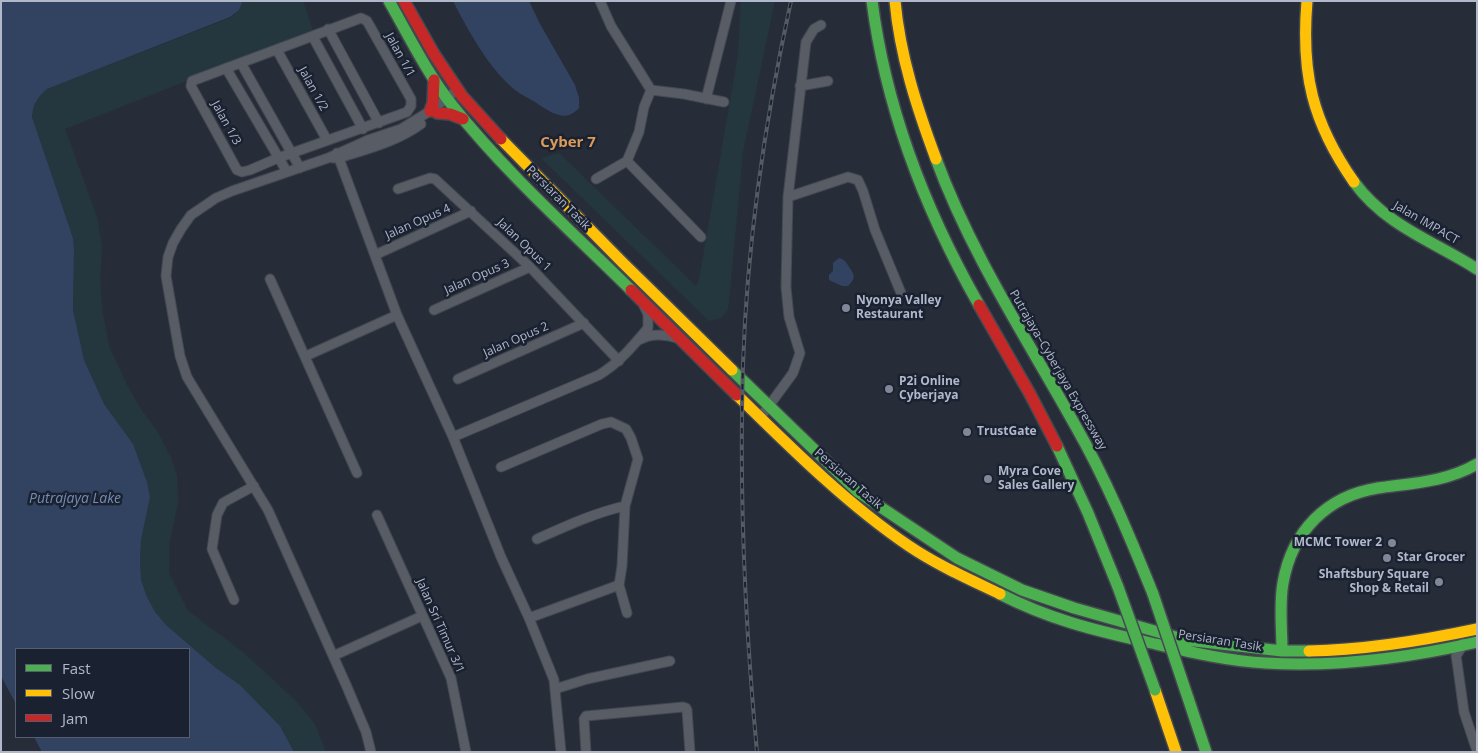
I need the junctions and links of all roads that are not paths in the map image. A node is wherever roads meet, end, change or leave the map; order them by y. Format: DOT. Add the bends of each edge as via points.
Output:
graph roads {
  1 [pos="389,1"];
  2 [pos="404,1"];
  3 [pos="600,1"];
  4 [pos="731,1"];
  5 [pos="872,1"];
  6 [pos="895,1"];
  7 [pos="1308,1"];
  8 [pos="822,25"];
  9 [pos="328,30"];
  10 [pos="313,36"];
  11 [pos="277,50"];
  12 [pos="241,63"];
  13 [pos="226,68"];
  14 [pos="434,80"];
  15 [pos="828,81"];
  16 [pos="800,86"];
  17 [pos="651,90"];
  18 [pos="459,93"];
  19 [pos="706,99"];
  20 [pos="449,101"];
  21 [pos="724,102"];
  22 [pos="433,112"];
  23 [pos="463,119"];
  24 [pos="379,123"];
  25 [pos="363,129"];
  26 [pos="327,140"];
  27 [pos="292,153"];
  28 [pos="338,156"];
  29 [pos="278,158"];
  30 [pos="627,161"];
  31 [pos="300,168"];
  32 [pos="287,172"];
  33 [pos="596,179"];
  34 [pos="398,188"];
  35 [pos="788,197"];
  36 [pos="471,211"];
  37 [pos="702,237"];
  38 [pos="375,255"];
  39 [pos="530,267"];
  40 [pos="1477,269"];
  41 [pos="270,278"];
  42 [pos="901,293"];
  43 [pos="640,299"];
  44 [pos="434,310"];
  45 [pos="397,315"];
  46 [pos="584,323"];
  47 [pos="682,339"];
  48 [pos="637,342"];
  49 [pos="306,356"];
  50 [pos="619,361"];
  51 [pos="458,379"];
  52 [pos="770,407"];
  53 [pos="760,418"];
  54 [pos="453,438"];
  55 [pos="1477,464"];
  56 [pos="501,467"];
  57 [pos="357,473"];
  58 [pos="254,486"];
  59 [pos="625,506"];
  60 [pos="376,515"];
  61 [pos="537,539"];
  62 [pos="620,585"];
  63 [pos="234,600"];
  64 [pos="627,613"];
  65 [pos="422,616"];
  66 [pos="529,618"];
  67 [pos="1477,629"];
  68 [pos="1461,633"];
  69 [pos="1446,636"];
  70 [pos="1477,642"];
  71 [pos="1463,645"];
  72 [pos="1282,651"];
  73 [pos="1452,653"];
  74 [pos="333,656"];
  75 [pos="670,661"];
  76 [pos="554,685"];
  77 [pos="1198,726"];
  78 [pos="1176,751"];
  79 [pos="1477,751"];
  80 [pos="371,752"];
  81 [pos="466,752"];
  82 [pos="561,752"];
  83 [pos="586,752"];
  84 [pos="690,752"];
  85 [pos="1206,752"];
  86 [pos="1214,752"];
  1 -- 14 [label="main road, Persiaran Tasik"];
  2 -- 18 [label="main road, Persiaran Tasik"];
  3 -- 17 [label="street" via="611,26"];
  4 -- 19 [label="street"];
  5 -- 78 [label="main road, bridge" via="884,76 924,197 950,253 1064,461 1105,552"];
  6 -- 77 [label="main road, Putrajaya–Cyberjaya Expressway, bridge" via="908,76 925,132 952,201 1004,304 1096,465 1134,546"];
  7 -- 40 [label="main road, Jalan IMPACT" via="1305,60 1312,102 1333,151 1358,188 1382,213"];
  8 -- 16 [label="street" via="814,29 806,42"];
  9 -- 10 [label="street"];
  9 -- 24 [label="street"];
  9 -- 24 [label="street, Jalan 1/1" via="364,19 411,99 407,112"];
  10 -- 11 [label="street"];
  10 -- 25 [label="street"];
  11 -- 12 [label="street"];
  11 -- 26 [label="street, Jalan 1/2"];
  12 -- 13 [label="street"];
  12 -- 27 [label="street"];
  13 -- 29 [label="street"];
  13 -- 29 [label="street, Jalan 1/3" via="190,84 235,167 246,172"];
  14 -- 20 [label="main road, Persiaran Tasik"];
  14 -- 22 [label="main road"];
  15 -- 16 [label="street"];
  16 -- 35 [label="street"];
  17 -- 19 [label="street"];
  17 -- 30 [label="street"];
  18 -- 20 [label="street"];
  18 -- 52 [label="main road, Persiaran Tasik" via="500,138"];
  19 -- 21 [label="street"];
  20 -- 22 [label="street"];
  20 -- 23 [label="main road, Persiaran Tasik"];
  22 -- 23 [label="main road"];
  22 -- 28 [label="street" via="381,145"];
  23 -- 43 [label="main road, Persiaran Tasik" via="495,156"];
  24 -- 25 [label="street"];
  25 -- 26 [label="street"];
  26 -- 27 [label="street"];
  27 -- 29 [label="street"];
  27 -- 31 [label="street"];
  28 -- 31 [label="street"];
  28 -- 38 [label="street"];
  29 -- 32 [label="street"];
  30 -- 33 [label="street"];
  30 -- 37 [label="street"];
  31 -- 32 [label="street"];
  32 -- 58 [label="street" via="232,191 204,205 181,229 168,258 166,276 183,367"];
  34 -- 36 [label="street, Jalan Opus 1" via="435,179"];
  35 -- 42 [label="street" via="848,177 858,180"];
  35 -- 52 [label="street" via="786,287 789,317 800,352 793,373"];
  36 -- 38 [label="street, Jalan Opus 4"];
  36 -- 39 [label="street, Jalan Opus 1"];
  38 -- 45 [label="street"];
  39 -- 44 [label="street, Jalan Opus 3"];
  39 -- 46 [label="street, Jalan Opus 1"];
  41 -- 49 [label="street"];
  43 -- 47 [label="main road, Persiaran Tasik"];
  43 -- 48 [label="street" via="648,314 648,328"];
  45 -- 49 [label="street"];
  45 -- 54 [label="street"];
  46 -- 50 [label="street, Jalan Opus 1"];
  46 -- 51 [label="street, Jalan Opus 2"];
  47 -- 48 [label="street" via="654,334"];
  47 -- 53 [label="main road, Persiaran Tasik"];
  48 -- 50 [label="street"];
  49 -- 57 [label="street"];
  50 -- 54 [label="street" via="598,375"];
  52 -- 53 [label="street"];
  52 -- 72 [label="main road, Persiaran Tasik" via="858,492 929,541 984,572 1030,593 1142,628 1206,643"];
  53 -- 73 [label="main road, Persiaran Tasik" via="861,510 910,546 1011,600 1059,620 1096,632 1200,654 1265,662 1334,664"];
  54 -- 66 [label="street"];
  55 -- 72 [label="main road" via="1459,474 1426,484 1376,488 1350,496 1327,508 1306,526 1284,576"];
  56 -- 59 [label="street" via="611,422 626,429 638,459"];
  58 -- 63 [label="street" via="223,503 215,525 212,549"];
  58 -- 74 [label="street" via="275,525"];
  59 -- 61 [label="street" via="576,521"];
  59 -- 62 [label="street"];
  60 -- 65 [label="street, Jalan Sri Timur 3/1"];
  62 -- 64 [label="street"];
  62 -- 66 [label="street"];
  65 -- 74 [label="street"];
  65 -- 81 [label="street, Jalan Sri Timur 3/1" via="451,678"];
  66 -- 76 [label="street"];
  67 -- 68 [label="main road, Persiaran Tasik"];
  68 -- 69 [label="main road, Persiaran Tasik"];
  68 -- 71 [label="street"];
  69 -- 72 [label="main road, Persiaran Tasik" via="1350,650"];
  69 -- 73 [label="street"];
  70 -- 71 [label="main road, Persiaran Tasik"];
  71 -- 73 [label="main road, Persiaran Tasik"];
  73 -- 79 [label="street" via="1464,712"];
  74 -- 80 [label="street" via="366,732"];
  75 -- 76 [label="street"];
  76 -- 82 [label="street"];
  77 -- 85 [label="main road, Putrajaya–Cyberjaya Expressway"];
  77 -- 86 [label="main road"];
  83 -- 84 [label="street" via="586,716 686,708"];
}
